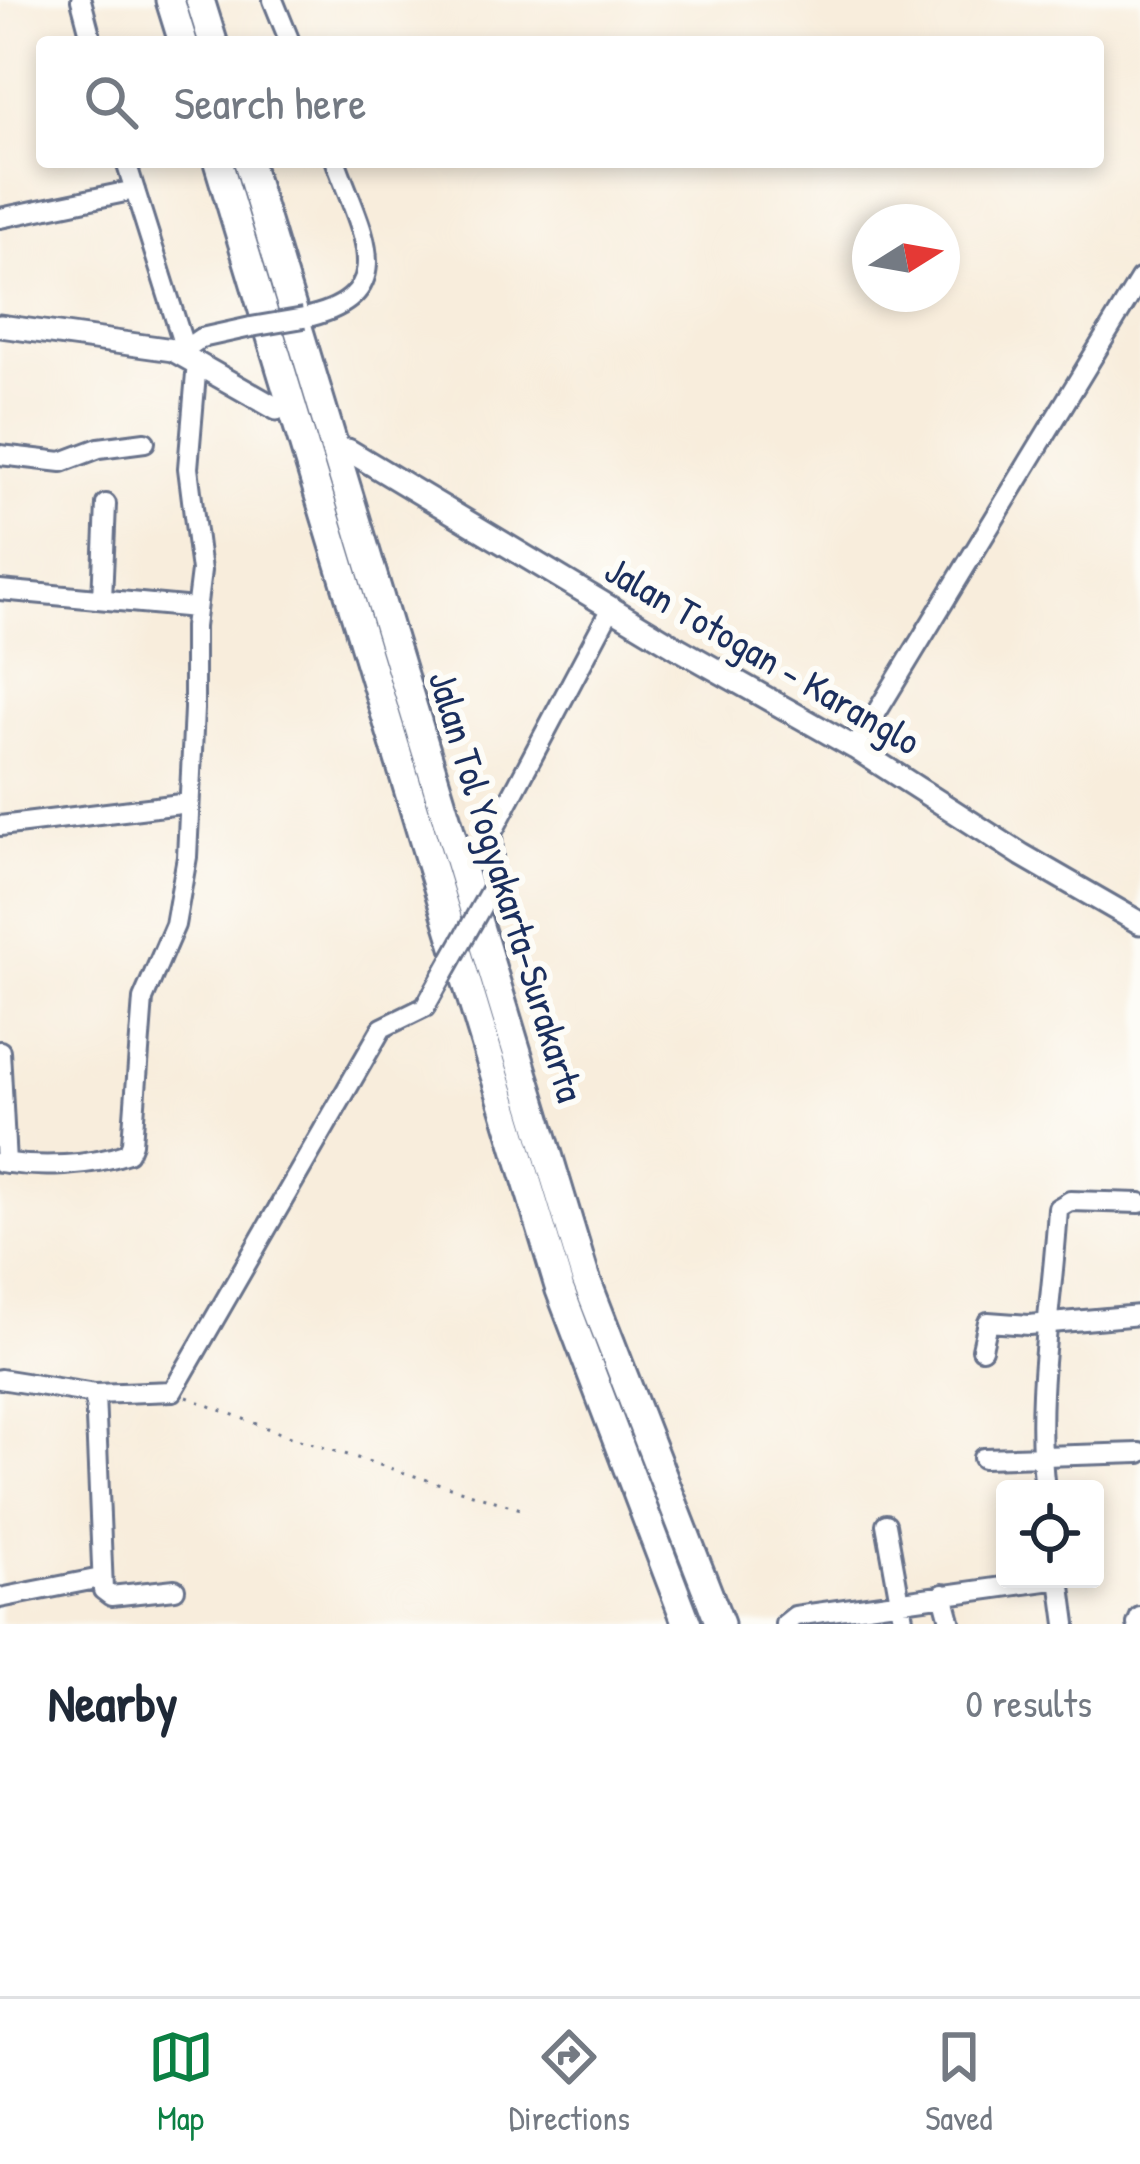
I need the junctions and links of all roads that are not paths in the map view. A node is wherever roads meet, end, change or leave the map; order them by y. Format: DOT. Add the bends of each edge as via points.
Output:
graph roads {
  1 [pos="81,0"];
  2 [pos="170,0"];
  3 [pos="200,0"];
  4 [pos="273,0"];
  5 [pos="90,36"];
  6 [pos="181,36"];
  7 [pos="211,36"];
  8 [pos="288,36"];
  9 [pos="128,168"];
  10 [pos="220,168"];
  11 [pos="250,168"];
  12 [pos="338,168"];
  13 [pos="135,190"];
  14 [pos="0,218"];
  15 [pos="1140,279"];
  16 [pos="0,326"];
  17 [pos="190,356"];
  18 [pos="277,409"];
  19 [pos="145,442"];
  20 [pos="348,450"];
  21 [pos="0,455"];
  22 [pos="106,504"];
  23 [pos="0,590"];
  24 [pos="102,599"];
  25 [pos="195,608"];
  26 [pos="611,608"];
  27 [pos="855,748"];
  28 [pos="188,803"];
  29 [pos="0,826"];
  30 [pos="1140,923"];
  31 [pos="0,1051"];
  32 [pos="1,1085"];
  33 [pos="3,1162"];
  34 [pos="1140,1203"];
  35 [pos="1140,1316"];
  36 [pos="1046,1323"];
  37 [pos="982,1349"];
  38 [pos="0,1379"];
  39 [pos="95,1394"];
  40 [pos="1140,1453"];
  41 [pos="1040,1454"];
  42 [pos="982,1458"];
  43 [pos="1044,1480"];
  44 [pos="652,1493"];
  45 [pos="886,1524"];
  46 [pos="101,1577"];
  47 [pos="996,1587"];
  48 [pos="1061,1588"];
  49 [pos="175,1589"];
  50 [pos="943,1594"];
  51 [pos="0,1598"];
  52 [pos="898,1599"];
  53 [pos="687,1624"];
  54 [pos="720,1624"];
  55 [pos="785,1624"];
  56 [pos="904,1624"];
  57 [pos="952,1624"];
  58 [pos="1066,1624"];
  1 -- 5 [label="street"];
  2 -- 6 [label="highway"];
  3 -- 7 [label="highway"];
  4 -- 8 [label="street"];
  9 -- 13 [label="street"];
  10 -- 44 [label="highway, Jalan Tol Yogyakarta–Surakarta" via="560,1289"];
  11 -- 44 [label="highway, Jalan Tol Yogyakarta–Surakarta"];
  12 -- 17 [label="street, bridge" via="368,251 361,290 346,305 304,318 201,338"];
  13 -- 14 [label="street"];
  13 -- 17 [label="street"];
  15 -- 27 [label="street"];
  16 -- 17 [label="main road"];
  17 -- 18 [label="main road"];
  17 -- 25 [label="street" via="188,458 201,571"];
  19 -- 21 [label="street" via="62,462"];
  20 -- 26 [label="main road, Jalan Totogan - Karanglo"];
  22 -- 24 [label="street"];
  23 -- 24 [label="street"];
  24 -- 25 [label="street"];
  25 -- 28 [label="street"];
  26 -- 27 [label="main road, Jalan Totogan - Karanglo"];
  26 -- 39 [label="street, bridge" via="492,833 494,884 425,1007 382,1028 173,1391"];
  27 -- 30 [label="main road, Jalan Totogan - Karanglo"];
  28 -- 29 [label="street"];
  28 -- 33 [label="street" via="175,926 143,999 130,1149 53,1166"];
  31 -- 32 [label="street"];
  32 -- 33 [label="street"];
  34 -- 36 [label="street" via="1070,1201 1058,1208"];
  35 -- 36 [label="street"];
  36 -- 37 [label="street" via="988,1322"];
  36 -- 41 [label="street"];
  38 -- 39 [label="street"];
  39 -- 46 [label="street"];
  40 -- 41 [label="street"];
  41 -- 42 [label="street"];
  41 -- 43 [label="street"];
  44 -- 53 [label="highway, Jalan Tol Yogyakarta–Surakarta"];
  44 -- 54 [label="highway, Jalan Tol Yogyakarta–Surakarta"];
  45 -- 52 [label="street"];
  46 -- 49 [label="street" via="111,1596"];
  46 -- 51 [label="street"];
  47 -- 50 [label="street"];
  48 -- 58 [label="street"];
  50 -- 52 [label="street"];
  50 -- 57 [label="street"];
  52 -- 55 [label="street"];
  52 -- 56 [label="street"];
}
